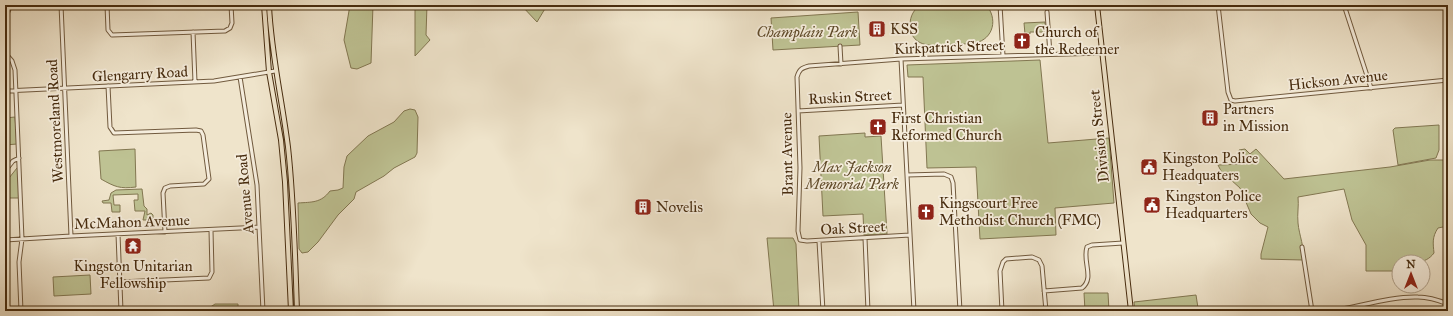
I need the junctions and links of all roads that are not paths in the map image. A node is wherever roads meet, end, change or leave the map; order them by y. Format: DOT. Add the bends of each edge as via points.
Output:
graph roads {
  1 [pos="11,5"];
  2 [pos="60,5"];
  3 [pos="107,5"];
  4 [pos="231,5"];
  5 [pos="264,5"];
  6 [pos="269,5"];
  7 [pos="1000,5"];
  8 [pos="1097,5"];
  9 [pos="1218,5"];
  10 [pos="1344,5"];
  11 [pos="1047,12"];
  12 [pos="5,18"];
  13 [pos="193,32"];
  14 [pos="840,46"];
  15 [pos="1102,52"];
  16 [pos="5,53"];
  17 [pos="1050,54"];
  18 [pos="1003,56"];
  19 [pos="901,59"];
  20 [pos="841,64"];
  21 [pos="799,70"];
  22 [pos="275,71"];
  23 [pos="270,72"];
  24 [pos="240,77"];
  25 [pos="1448,80"];
  26 [pos="196,82"];
  27 [pos="108,86"];
  28 [pos="64,88"];
  29 [pos="1371,88"];
  30 [pos="16,90"];
  31 [pos="5,91"];
  32 [pos="903,105"];
  33 [pos="798,111"];
  34 [pos="19,158"];
  35 [pos="5,171"];
  36 [pos="907,175"];
  37 [pos="259,227"];
  38 [pos="211,230"];
  39 [pos="165,232"];
  40 [pos="118,234"];
  41 [pos="910,235"];
  42 [pos="71,236"];
  43 [pos="798,237"];
  44 [pos="865,238"];
  45 [pos="22,239"];
  46 [pos="5,240"];
  47 [pos="819,240"];
  48 [pos="1123,243"];
  49 [pos="1302,247"];
  50 [pos="120,282"];
  51 [pos="1044,291"];
  52 [pos="1448,304"];
  53 [pos="5,306"];
  54 [pos="13,311"];
  55 [pos="21,311"];
  56 [pos="121,311"];
  57 [pos="263,311"];
  58 [pos="291,311"];
  59 [pos="297,311"];
  60 [pos="822,311"];
  61 [pos="868,311"];
  62 [pos="914,311"];
  63 [pos="960,311"];
  64 [pos="1002,311"];
  65 [pos="1046,311"];
  66 [pos="1131,311"];
  67 [pos="1312,311"];
  68 [pos="1332,311"];
  1 -- 12 [label="street"];
  2 -- 28 [label="street, Westmoreland Road"];
  3 -- 13 [label="street" via="108,30 112,35"];
  4 -- 13 [label="street" via="230,28 225,31"];
  5 -- 23 [label="main road"];
  6 -- 22 [label="main road"];
  7 -- 18 [label="street"];
  8 -- 15 [label="main road, Division Street"];
  9 -- 29 [label="street, Hickson Avenue" via="1231,100"];
  10 -- 29 [label="street"];
  11 -- 17 [label="street"];
  13 -- 26 [label="street"];
  14 -- 20 [label="street"];
  15 -- 17 [label="street, Kirkpatrick Street"];
  15 -- 48 [label="main road, Division Street"];
  16 -- 30 [label="street" via="15,70"];
  17 -- 18 [label="street, Kirkpatrick Street"];
  18 -- 19 [label="street, Kirkpatrick Street"];
  19 -- 20 [label="street, Kirkpatrick Street"];
  19 -- 32 [label="street"];
  20 -- 21 [label="street, Kirkpatrick Street" via="809,66"];
  21 -- 33 [label="street, Brant Avenue"];
  22 -- 23 [label="street, Glengarry Road"];
  22 -- 59 [label="main road" via="290,166"];
  23 -- 24 [label="street, Glengarry Road"];
  23 -- 58 [label="main road" via="285,182"];
  24 -- 26 [label="street, Glengarry Road"];
  24 -- 37 [label="street, Avenue Road" via="258,185"];
  25 -- 29 [label="street, Hickson Avenue"];
  26 -- 27 [label="street, Glengarry Road"];
  27 -- 28 [label="street, Glengarry Road"];
  27 -- 39 [label="street" via="110,127 114,133 196,130 204,135 210,180 204,184 165,188"];
  28 -- 30 [label="street, Glengarry Road"];
  28 -- 42 [label="street, Westmoreland Road"];
  30 -- 31 [label="street, Glengarry Road"];
  30 -- 34 [label="street"];
  32 -- 33 [label="street, Ruskin Street"];
  32 -- 36 [label="street"];
  33 -- 43 [label="street, Brant Avenue"];
  34 -- 35 [label="street"];
  34 -- 45 [label="street"];
  36 -- 41 [label="street"];
  36 -- 63 [label="street" via="944,174 951,177"];
  37 -- 38 [label="street, McMahon Avenue"];
  37 -- 57 [label="street, Avenue Road"];
  38 -- 39 [label="street, McMahon Avenue"];
  38 -- 50 [label="street" via="212,272 209,278"];
  39 -- 40 [label="street, McMahon Avenue"];
  40 -- 42 [label="street, McMahon Avenue"];
  40 -- 50 [label="street"];
  41 -- 44 [label="street, Oak Street"];
  41 -- 62 [label="street"];
  42 -- 45 [label="street, McMahon Avenue"];
  43 -- 47 [label="street, Oak Street" via="804,241"];
  44 -- 47 [label="street, Oak Street"];
  44 -- 61 [label="street"];
  45 -- 46 [label="street, McMahon Avenue"];
  45 -- 55 [label="street" via="18,262"];
  47 -- 60 [label="street"];
  48 -- 51 [label="street" via="1087,247 1085,253 1088,278 1082,288"];
  48 -- 66 [label="main road, Division Street"];
  49 -- 67 [label="street"];
  50 -- 56 [label="street"];
  51 -- 64 [label="street" via="1040,260 1032,257 1006,259 1000,271"];
  51 -- 65 [label="street"];
  52 -- 68 [label="street" via="1428,298 1398,298"];
  53 -- 54 [label="street"];
}
